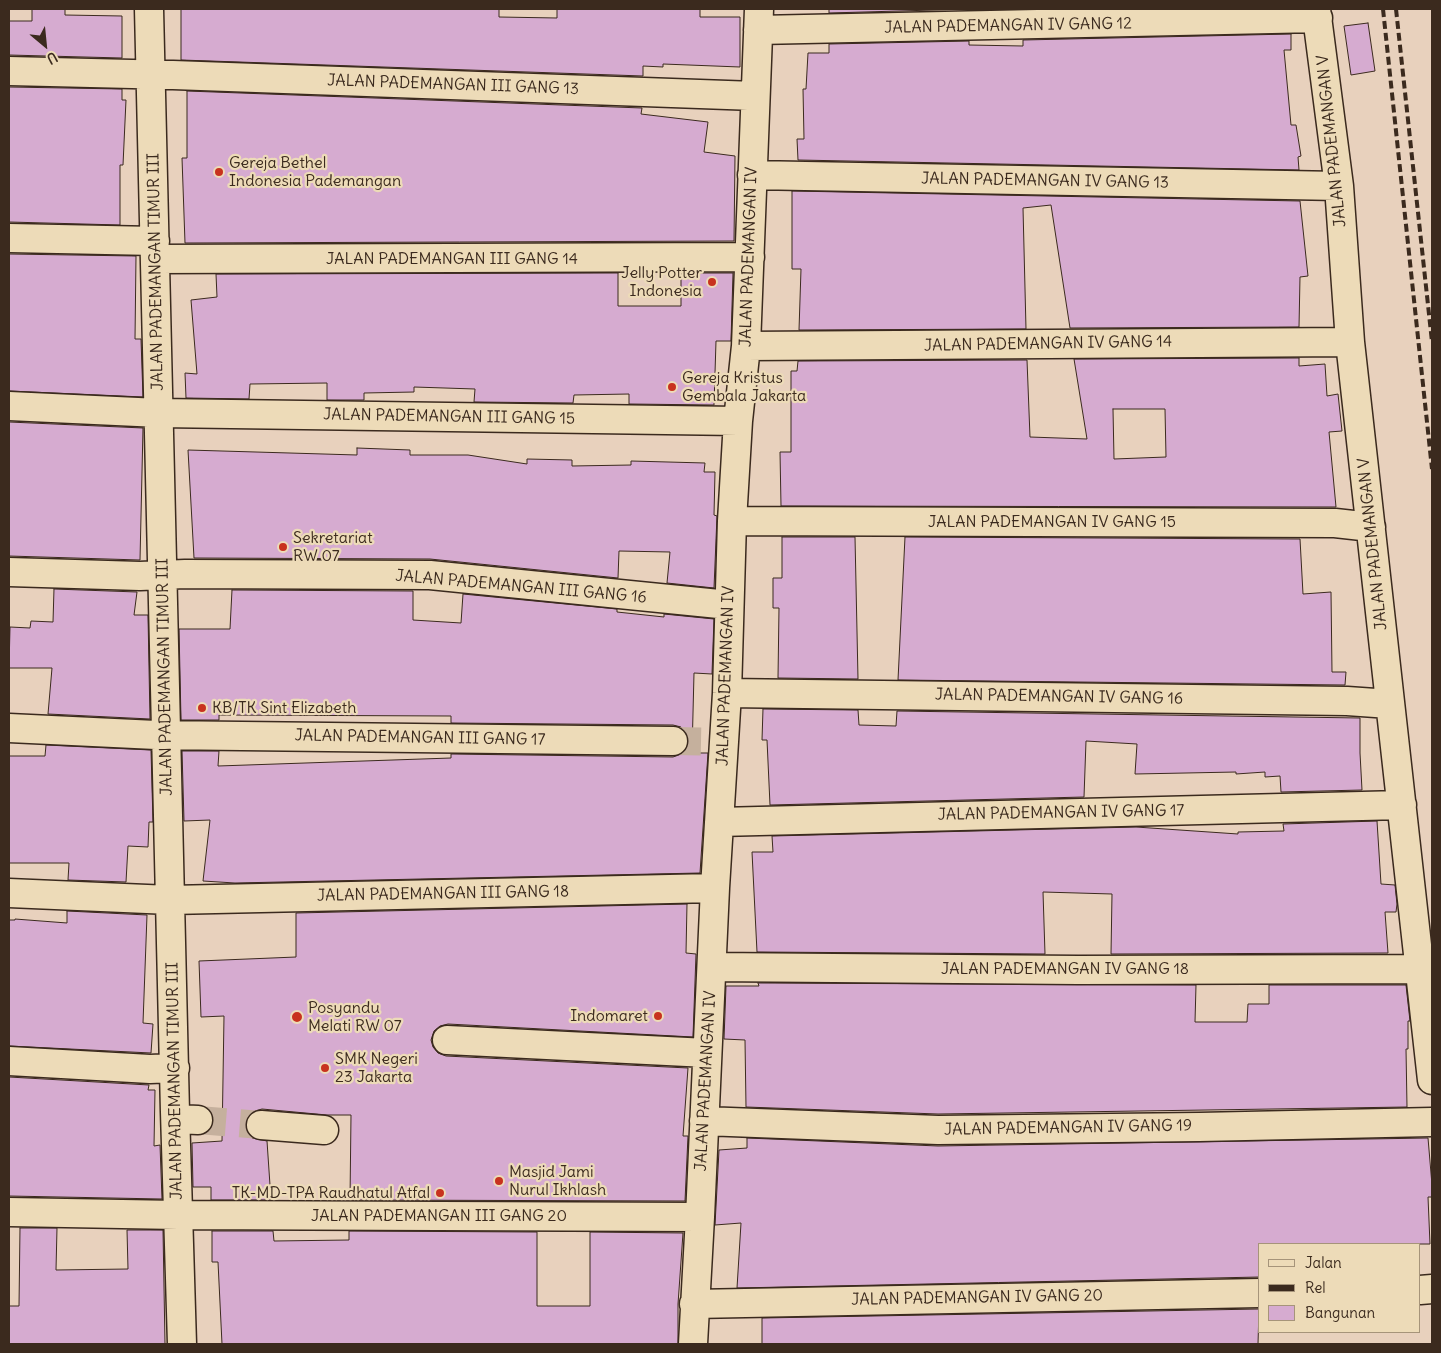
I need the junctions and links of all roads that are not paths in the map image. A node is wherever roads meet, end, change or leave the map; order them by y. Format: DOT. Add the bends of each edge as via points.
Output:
graph roads {
  1 [pos="149,9"];
  2 [pos="1317,13"];
  3 [pos="758,20"];
  4 [pos="9,71"];
  5 [pos="150,74"];
  6 [pos="755,96"];
  7 [pos="752,175"];
  8 [pos="1339,186"];
  9 [pos="9,238"];
  10 [pos="155,250"];
  11 [pos="750,258"];
  12 [pos="1350,342"];
  13 [pos="746,346"];
  14 [pos="9,406"];
  15 [pos="159,413"];
  16 [pos="738,421"];
  17 [pos="732,521"];
  18 [pos="1371,527"];
  19 [pos="9,572"];
  20 [pos="163,576"];
  21 [pos="729,605"];
  22 [pos="727,693"];
  23 [pos="1390,704"];
  24 [pos="9,728"];
  25 [pos="166,734"];
  26 [pos="673,741"];
  27 [pos="1402,805"];
  28 [pos="719,822"];
  29 [pos="715,888"];
  30 [pos="9,893"];
  31 [pos="170,900"];
  32 [pos="712,967"];
  33 [pos="1419,969"];
  34 [pos="447,1040"];
  35 [pos="707,1053"];
  36 [pos="9,1062"];
  37 [pos="174,1068"];
  38 [pos="1432,1080"];
  39 [pos="704,1121"];
  40 [pos="1432,1122"];
  41 [pos="261,1126"];
  42 [pos="324,1130"];
  43 [pos="9,1212"];
  44 [pos="178,1215"];
  45 [pos="700,1217"];
  46 [pos="1258,1293"];
  47 [pos="694,1304"];
  48 [pos="182,1344"];
  49 [pos="692,1344"];
  1 -- 5 [label="street, JALAN PADEMANGAN TIMUR III"];
  2 -- 3 [label="street, JALAN PADEMANGAN IV GANG 12"];
  2 -- 8 [label="street, JALAN PADEMANGAN V"];
  3 -- 6 [label="street, JALAN PADEMANGAN IV"];
  4 -- 5 [label="street, JALAN PADEMANGAN III GANG 13"];
  5 -- 6 [label="street, JALAN PADEMANGAN III GANG 13"];
  5 -- 10 [label="street, JALAN PADEMANGAN TIMUR III"];
  6 -- 7 [label="street, JALAN PADEMANGAN IV"];
  7 -- 8 [label="street, JALAN PADEMANGAN IV GANG 13"];
  7 -- 11 [label="street, JALAN PADEMANGAN IV"];
  8 -- 12 [label="street, JALAN PADEMANGAN V"];
  9 -- 10 [label="street, JALAN PADEMANGAN III GANG 14"];
  10 -- 11 [label="street, JALAN PADEMANGAN III GANG 14"];
  10 -- 15 [label="street, JALAN PADEMANGAN TIMUR III"];
  11 -- 13 [label="street, JALAN PADEMANGAN IV"];
  12 -- 13 [label="street, JALAN PADEMANGAN IV GANG 14"];
  12 -- 18 [label="street, JALAN PADEMANGAN V"];
  13 -- 16 [label="street, JALAN PADEMANGAN IV"];
  14 -- 15 [label="street, JALAN PADEMANGAN III GANG 15"];
  15 -- 16 [label="street, JALAN PADEMANGAN III GANG 15"];
  15 -- 20 [label="street, JALAN PADEMANGAN TIMUR III"];
  16 -- 17 [label="street, JALAN PADEMANGAN IV"];
  17 -- 18 [label="street, JALAN PADEMANGAN IV GANG 15" via="1335,523"];
  17 -- 21 [label="street, JALAN PADEMANGAN IV"];
  18 -- 23 [label="street, JALAN PADEMANGAN V"];
  19 -- 20 [label="street, JALAN PADEMANGAN III GANG 16"];
  20 -- 21 [label="street, JALAN PADEMANGAN III GANG 16" via="430,575"];
  20 -- 25 [label="street, JALAN PADEMANGAN TIMUR III"];
  21 -- 22 [label="street, JALAN PADEMANGAN IV"];
  22 -- 23 [label="street, JALAN PADEMANGAN IV GANG 16"];
  22 -- 28 [label="street, JALAN PADEMANGAN IV"];
  23 -- 27 [label="street, JALAN PADEMANGAN V"];
  24 -- 25 [label="street, JALAN PADEMANGAN III GANG 17"];
  25 -- 26 [label="street, JALAN PADEMANGAN III GANG 17"];
  25 -- 31 [label="street, JALAN PADEMANGAN TIMUR III"];
  27 -- 28 [label="street, JALAN PADEMANGAN IV GANG 17"];
  27 -- 33 [label="street, JALAN PADEMANGAN V"];
  28 -- 29 [label="street, JALAN PADEMANGAN IV"];
  29 -- 31 [label="street, JALAN PADEMANGAN III GANG 18"];
  29 -- 32 [label="street, JALAN PADEMANGAN IV"];
  30 -- 31 [label="street, JALAN PADEMANGAN III GANG 18"];
  31 -- 37 [label="street, JALAN PADEMANGAN TIMUR III"];
  32 -- 33 [label="street, JALAN PADEMANGAN IV GANG 18"];
  32 -- 35 [label="street, JALAN PADEMANGAN IV"];
  33 -- 38 [label="street, JALAN PADEMANGAN V"];
  34 -- 35 [label="street"];
  35 -- 39 [label="street, JALAN PADEMANGAN IV"];
  36 -- 37 [label="street"];
  37 -- 44 [label="street, JALAN PADEMANGAN TIMUR III" via="187,1119"];
  39 -- 40 [label="street, JALAN PADEMANGAN IV GANG 19" via="938,1130"];
  39 -- 45 [label="street, JALAN PADEMANGAN IV"];
  41 -- 42 [label="street"];
  43 -- 44 [label="street, JALAN PADEMANGAN III GANG 20"];
  44 -- 45 [label="street, JALAN PADEMANGAN III GANG 20"];
  44 -- 48 [label="street, JALAN PADEMANGAN TIMUR III"];
  45 -- 47 [label="street, JALAN PADEMANGAN IV"];
  46 -- 47 [label="street, JALAN PADEMANGAN IV GANG 20"];
  47 -- 49 [label="street, JALAN PADEMANGAN IV"];
}
